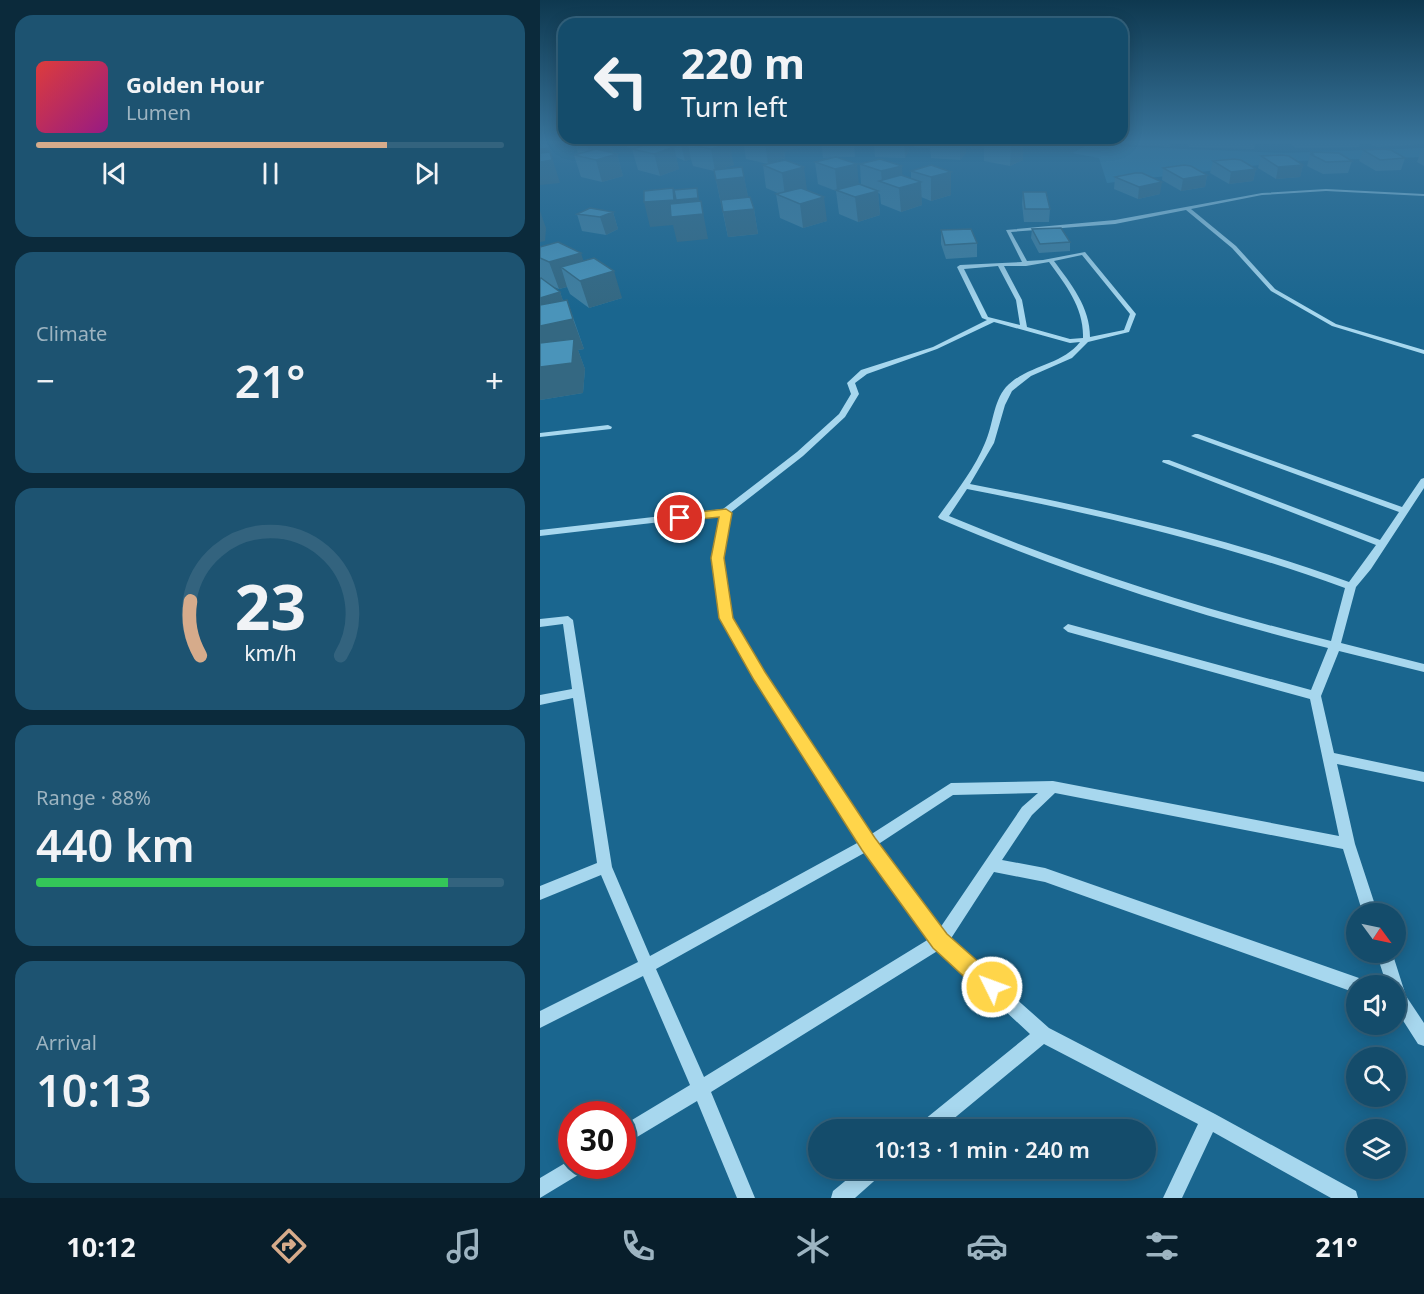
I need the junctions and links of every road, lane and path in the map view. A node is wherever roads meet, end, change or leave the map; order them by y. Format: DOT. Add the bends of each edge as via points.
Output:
graph roads {
  1 [pos="1248,197"];
  2 [pos="1188,209"];
  3 [pos="1051,261"];
  4 [pos="1026,264"];
  5 [pos="1000,265"];
  6 [pos="993,320"];
  7 [pos="1024,328"];
  8 [pos="1086,340"];
  9 [pos="1424,352"];
  10 [pos="608,427"];
  11 [pos="540,435"];
  12 [pos="1195,436"];
  13 [pos="1166,462"];
  14 [pos="1424,481"];
  15 [pos="964,486"];
  16 [pos="1404,511"];
  17 [pos="726,513"];
  18 [pos="540,533"];
  19 [pos="1382,544"];
  20 [pos="1351,586"];
  21 [pos="540,623"];
  22 [pos="1068,628"];
  23 [pos="1335,646"];
  24 [pos="1424,668"];
  25 [pos="578,692"];
  26 [pos="1315,696"];
  27 [pos="540,700"];
  28 [pos="1329,758"];
  29 [pos="1424,777"];
  30 [pos="1053,787"];
  31 [pos="868,844"];
  32 [pos="1348,844"];
  33 [pos="992,865"];
  34 [pos="604,867"];
  35 [pos="540,893"];
  36 [pos="1367,903"];
  37 [pos="940,941"];
  38 [pos="645,967"];
  39 [pos="1346,981"];
  40 [pos="1406,1009"];
  41 [pos="540,1020"];
  42 [pos="1043,1034"];
  43 [pos="1424,1038"];
  44 [pos="701,1087"];
  45 [pos="939,1119"];
  46 [pos="1209,1120"];
  47 [pos="636,1128"];
  48 [pos="558,1178"];
  49 [pos="863,1179"];
  50 [pos="540,1189"];
  51 [pos="746,1198"];
  52 [pos="840,1198"];
  53 [pos="1172,1198"];
  54 [pos="1348,1198"];
  1 -- 2 [label="street"];
  2 -- 4 [label="street" via="1115,222 1008,231"];
  2 -- 9 [label="street" via="1234,247 1273,290 1334,325"];
  3 -- 4 [label="street"];
  3 -- 8 [label="street" via="1076,296 1088,326"];
  3 -- 8 [label="street" via="1083,253 1133,314 1127,331"];
  4 -- 5 [label="street"];
  5 -- 6 [label="street" via="960,267 985,318"];
  5 -- 7 [label="street" via="1019,300"];
  6 -- 7 [label="street"];
  6 -- 17 [label="street" via="935,348 864,372 851,383 855,394 842,415"];
  7 -- 8 [label="street" via="1070,341"];
  8 -- 15 [label="street" via="1078,352 1028,372 1007,391 992,439"];
  10 -- 11 [label="street"];
  12 -- 16 [label="street"];
  13 -- 19 [label="street"];
  14 -- 16 [label="street"];
  15 -- 20 [label="street" via="1188,534 1296,565"];
  15 -- 23 [label="street" via="943,517 1014,548 1136,589"];
  16 -- 19 [label="street"];
  17 -- 18 [label="street"];
  17 -- 31 [label="street" via="718,558 726,618"];
  19 -- 20 [label="street"];
  20 -- 23 [label="street"];
  21 -- 25 [label="street" via="568,620"];
  22 -- 26 [label="street"];
  23 -- 24 [label="street"];
  23 -- 26 [label="street"];
  25 -- 27 [label="street"];
  25 -- 34 [label="street"];
  26 -- 28 [label="street"];
  28 -- 29 [label="street"];
  28 -- 32 [label="street"];
  30 -- 31 [label="street" via="951,789"];
  30 -- 32 [label="street"];
  30 -- 33 [label="street" via="1027,812"];
  31 -- 37 [label="street"];
  31 -- 38 [label="street"];
  32 -- 36 [label="street"];
  33 -- 37 [label="street"];
  33 -- 39 [label="street" via="1045,875"];
  34 -- 35 [label="street"];
  34 -- 38 [label="street"];
  37 -- 42 [label="street"];
  37 -- 44 [label="street"];
  38 -- 41 [label="street"];
  38 -- 44 [label="street"];
  40 -- 43 [label="street"];
  42 -- 45 [label="street"];
  42 -- 46 [label="street"];
  44 -- 47 [label="street"];
  44 -- 51 [label="street"];
  46 -- 53 [label="street"];
  46 -- 54 [label="street"];
  48 -- 50 [label="street"];
  49 -- 52 [label="street"];
}
